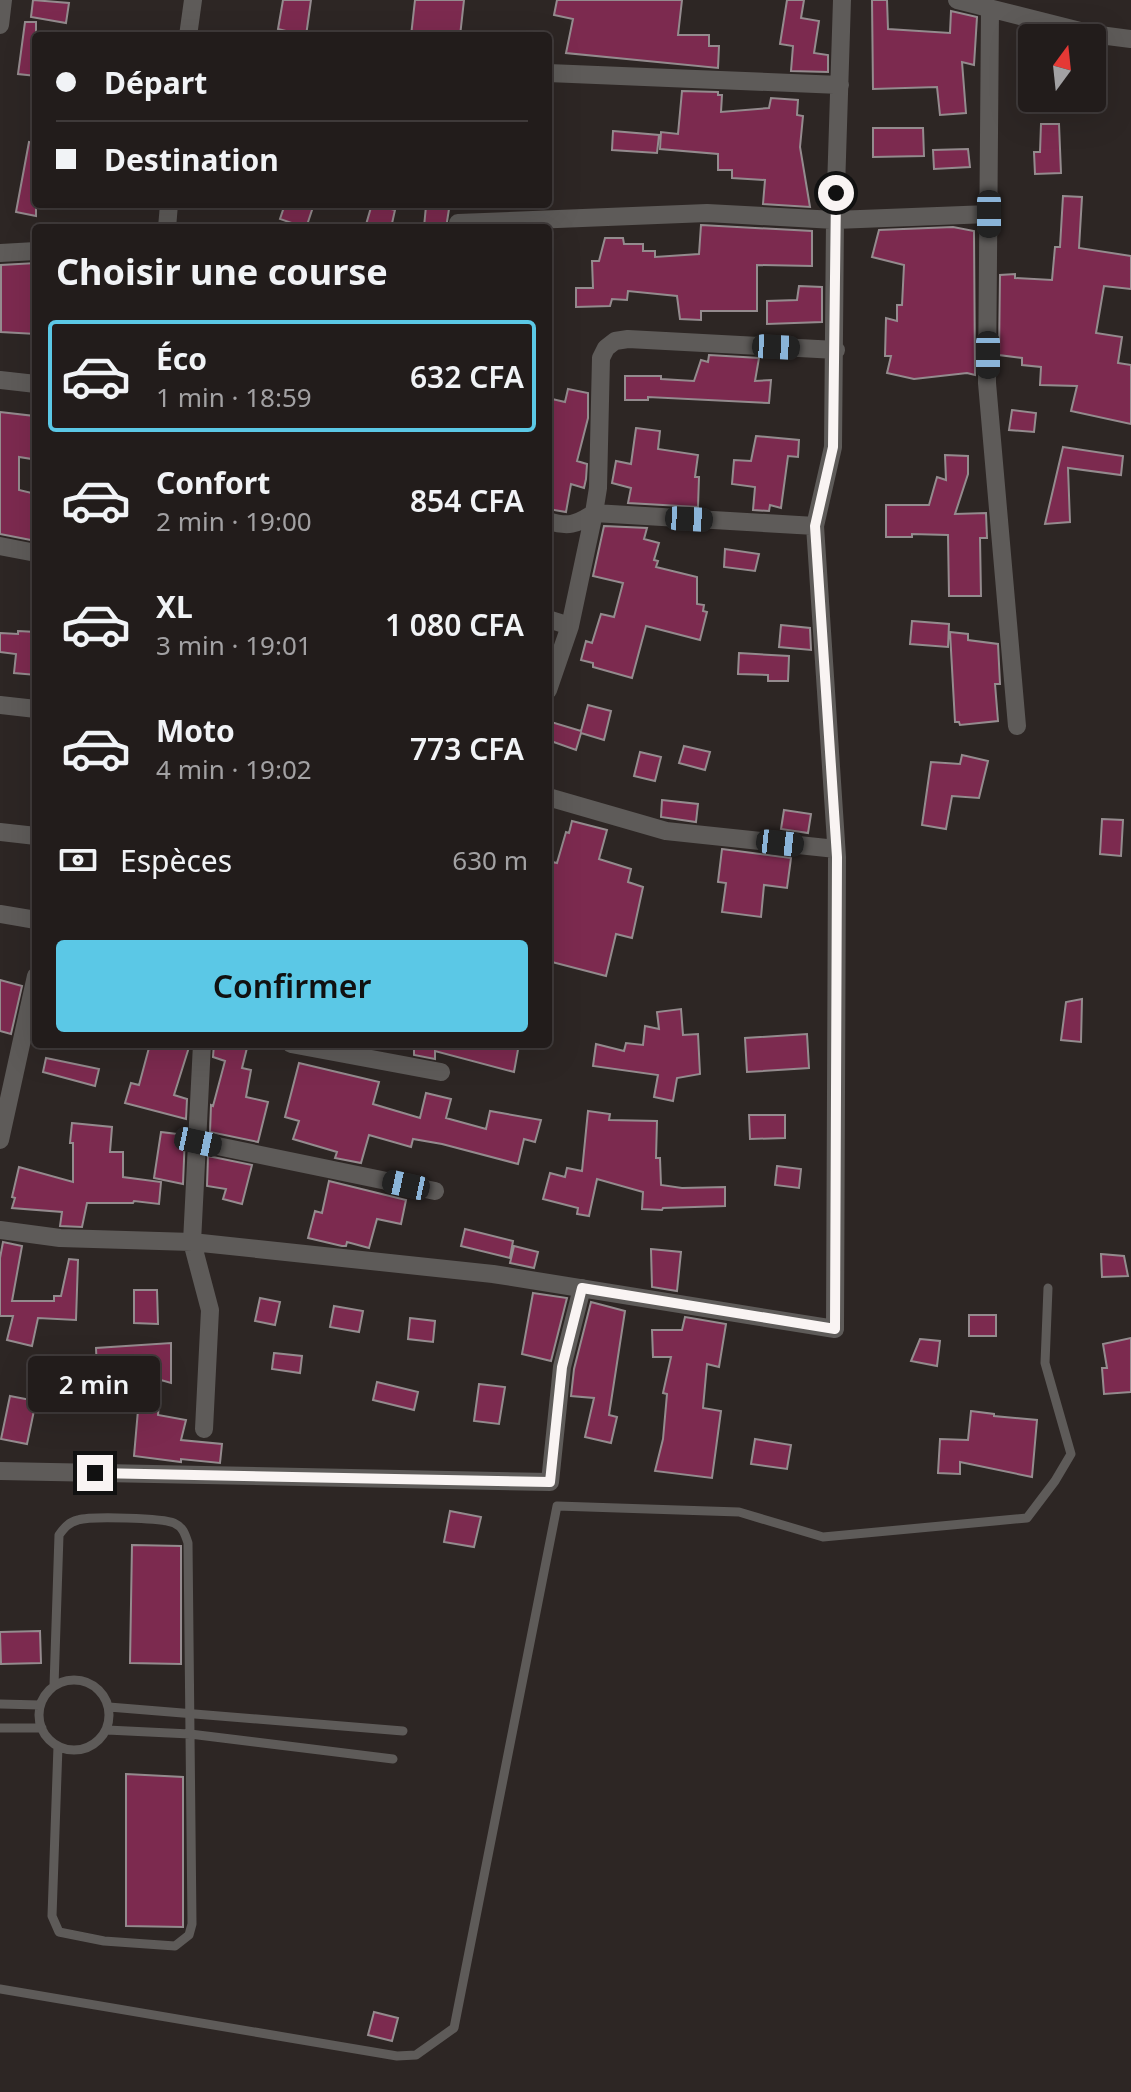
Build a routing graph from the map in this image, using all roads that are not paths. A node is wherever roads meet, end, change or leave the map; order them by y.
1 (3, 0) edge
2 (193, 0) edge
3 (842, 0) edge
4 (957, 0) edge
5 (990, 10) junction
6 (0, 25) edge
7 (189, 32) edge
8 (1131, 39) edge
9 (552, 73) edge
10 (840, 85) junction
11 (989, 214) junction
12 (835, 220) junction
13 (496, 224) edge
14 (32, 251) edge
15 (0, 253) edge
16 (836, 350) junction
17 (0, 380) edge
18 (32, 384) edge
19 (594, 513) junction
20 (552, 522) edge
21 (815, 526) junction
22 (0, 546) edge
23 (32, 552) edge
24 (552, 620) edge
25 (570, 626) junction
26 (552, 678) edge
27 (0, 705) edge
28 (32, 709) edge
29 (1017, 726) dead end
30 (552, 798) edge
31 (0, 832) edge
32 (32, 836) edge
33 (836, 849) junction
34 (0, 914) edge
35 (32, 919) edge
36 (32, 1005) edge
37 (0, 1045) edge
38 (20, 1048) junction
39 (202, 1048) edge
40 (312, 1048) edge
41 (441, 1072) dead end
42 (0, 1140) edge
43 (198, 1142) junction
44 (435, 1191) dead end
45 (0, 1230) edge
46 (192, 1242) junction
47 (582, 1288) junction
48 (1048, 1288) dead end
49 (204, 1429) dead end
50 (0, 1471) edge
51 (54, 1686) junction
52 (0, 1704) edge
53 (40, 1705) junction
54 (109, 1707) junction
55 (190, 1712) junction
56 (0, 1728) edge
57 (42, 1728) junction
58 (107, 1730) junction
59 (403, 1731) dead end
60 (190, 1734) junction
61 (58, 1746) junction
62 (393, 1759) dead end
63 (0, 1989) edge

1 - 6 street
2 - 7 street
3 - 10 street
4 - 5 street
5 - 8 street
5 - 11 street
9 - 10 street
10 - 12 street
11 - 12 street
11 - 29 street
12 - 13 street
12 - 16 street
14 - 15 street
16 - 19 street
16 - 21 street
17 - 18 street
19 - 20 street
19 - 21 street
19 - 25 street
21 - 33 street
22 - 23 street
24 - 25 street
25 - 26 street
27 - 28 street
30 - 33 street
31 - 32 street
33 - 47 street
34 - 35 street
36 - 38 street
37 - 38 street
38 - 42 street
39 - 43 street
40 - 41 street
43 - 44 street
43 - 46 street
45 - 46 street
46 - 47 street
46 - 49 street
47 - 50 street
48 - 63 lane
51 - 53 lane
51 - 54 lane
51 - 55 lane
52 - 53 lane
53 - 57 lane
54 - 55 lane
54 - 58 lane
55 - 59 lane
55 - 60 lane
56 - 57 lane
57 - 61 lane
58 - 60 lane
58 - 61 lane
60 - 61 lane
60 - 62 lane

